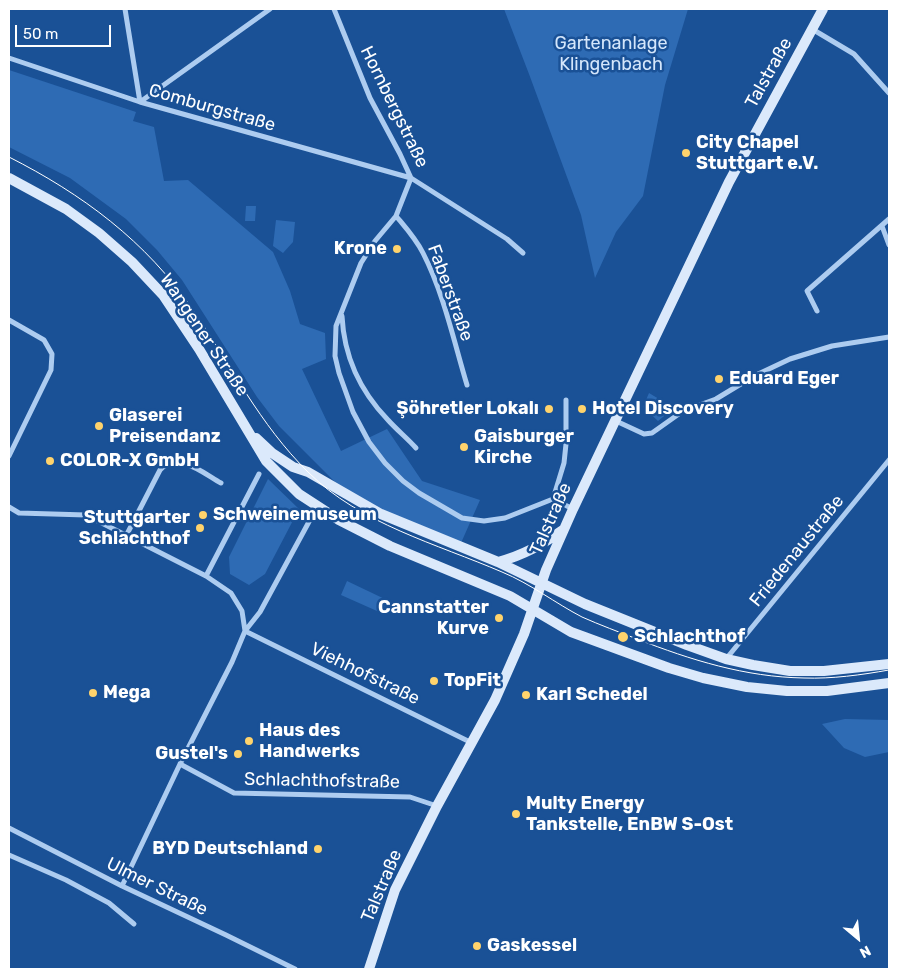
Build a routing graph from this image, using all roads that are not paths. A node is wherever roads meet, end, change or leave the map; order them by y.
1 (125, 9) edge
2 (270, 9) edge
3 (334, 9) edge
4 (823, 9) edge
5 (812, 30) junction
6 (9, 58) edge
7 (889, 93) edge
8 (140, 102) junction
9 (9, 178) edge
10 (411, 178) junction
11 (396, 216) junction
12 (889, 219) edge
13 (882, 226) junction
14 (889, 245) edge
15 (523, 253) dead end
16 (817, 311) dead end
17 (342, 313) junction
18 (9, 320) edge
19 (889, 337) edge
20 (467, 385) dead end
21 (566, 400) dead end
22 (616, 421) junction
23 (246, 428) junction
24 (416, 448) dead end
25 (9, 456) edge
26 (889, 460) edge
27 (259, 474) dead end
28 (221, 483) dead end
29 (553, 499) junction
30 (9, 507) edge
31 (318, 507) junction
32 (573, 508) junction
33 (564, 530) junction
34 (126, 536) junction
35 (498, 562) junction
36 (206, 576) junction
37 (542, 582) junction
38 (533, 609) junction
39 (245, 631) junction
40 (726, 658) junction
41 (889, 664) edge
42 (889, 683) edge
43 (472, 743) junction
44 (180, 764) junction
45 (437, 806) junction
46 (9, 828) edge
47 (9, 855) edge
48 (122, 886) junction
49 (134, 924) dead end
50 (295, 969) edge
51 (369, 969) edge

1 - 8 street
2 - 8 street
3 - 10 street, Hornbergstraße
4 - 5 main road, Talstraße
5 - 7 street
5 - 22 main road, Talstraße
6 - 8 street, Comburgstraße
8 - 10 street, Comburgstraße
9 - 23 main road, Wangener Straße
10 - 11 street
10 - 15 street, Hornbergstraße
11 - 17 street
11 - 20 street, Faberstraße
12 - 13 street
13 - 14 street
13 - 16 street
17 - 24 street
17 - 29 street
18 - 25 street
19 - 22 street
21 - 29 street
22 - 32 main road, Talstraße
23 - 31 main road, Wangener Straße
23 - 35 main road, Wangener Straße
26 - 40 street, Friedenaustraße
27 - 36 street
28 - 34 street
29 - 32 street
30 - 34 street
31 - 38 main road, Wangener Straße
31 - 39 street
32 - 33 main road, Talstraße
33 - 35 main road
33 - 37 main road, Talstraße
34 - 36 street
35 - 37 main road, Wangener Straße
36 - 39 street
37 - 38 main road, Talstraße
37 - 40 main road, Wangener Straße
38 - 42 main road, Wangener Straße
38 - 43 main road, Talstraße
39 - 43 street, Viehhofstraße
39 - 44 street
40 - 41 main road, Wangener Straße
43 - 45 main road, Talstraße
44 - 45 street, Schlachthofstraße
44 - 48 street
45 - 51 main road, Talstraße
46 - 48 street, Ulmer Straße
47 - 49 street, Ulmer Straße
48 - 50 street, Ulmer Straße

